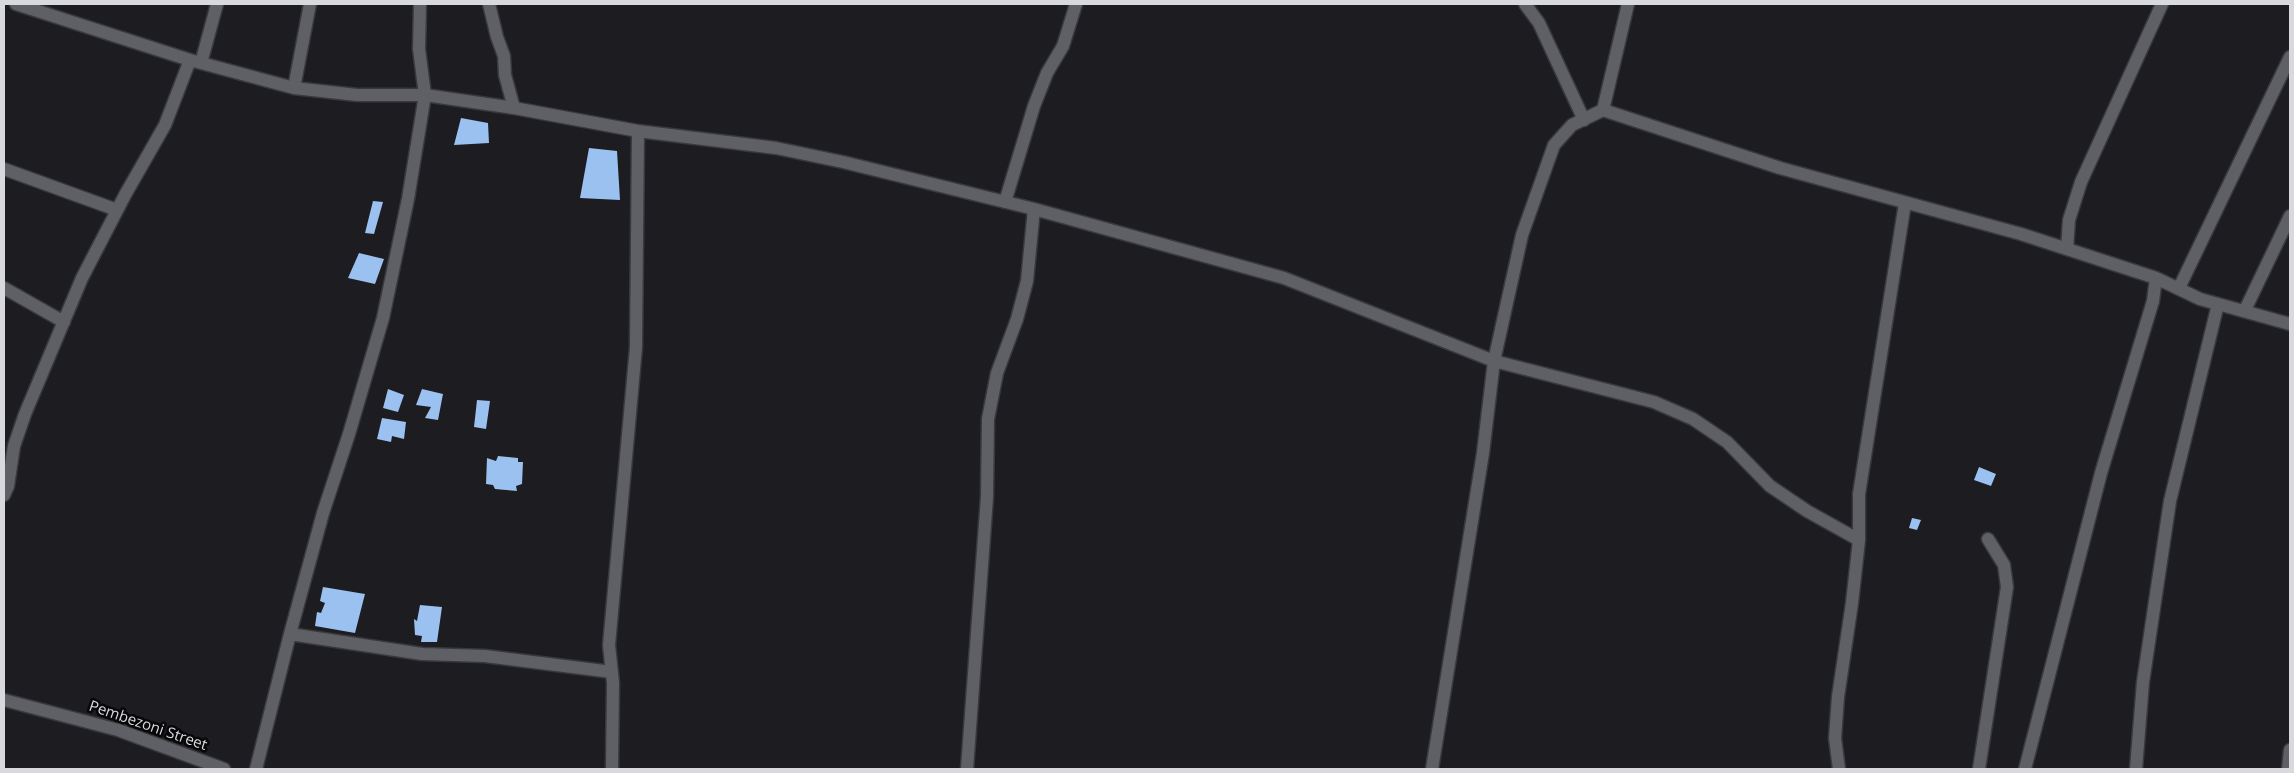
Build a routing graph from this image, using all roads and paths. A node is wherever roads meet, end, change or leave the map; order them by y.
1 (16, 4) edge
2 (217, 4) edge
3 (310, 4) edge
4 (420, 4) edge
5 (489, 4) edge
6 (1076, 4) edge
7 (1525, 4) edge
8 (1628, 4) edge
9 (2162, 4) edge
10 (2290, 57) edge
11 (195, 61) junction
12 (294, 88) junction
13 (424, 95) junction
14 (514, 108) junction
15 (1603, 110) junction
16 (1584, 120) junction
17 (638, 132) junction
18 (4, 169) edge
19 (1005, 202) junction
20 (1904, 203) junction
21 (1034, 209) junction
22 (117, 210) junction
23 (2290, 216) edge
24 (2067, 249) junction
25 (2156, 278) junction
26 (4, 288) edge
27 (2179, 288) junction
28 (2218, 304) junction
29 (2245, 310) junction
30 (64, 322) junction
31 (2290, 324) edge
32 (1494, 361) junction
33 (4, 495) edge
34 (1988, 539) dead end
35 (1858, 540) junction
36 (290, 634) junction
37 (612, 672) junction
38 (4, 700) edge
39 (2290, 750) edge
40 (224, 769) edge
41 (256, 769) edge
42 (612, 769) edge
43 (967, 769) edge
44 (1432, 769) edge
45 (1839, 769) edge
46 (1979, 769) edge
47 (2025, 769) edge
48 (2136, 769) edge
49 (2288, 769) edge

1 - 11 street
2 - 11 street
3 - 12 street
4 - 13 street
5 - 14 street
6 - 19 street
7 - 16 street
8 - 15 street
9 - 24 street
10 - 27 street
11 - 12 street
11 - 22 street
12 - 13 street
13 - 14 street
13 - 36 street
14 - 17 street
15 - 16 street
15 - 20 street
16 - 32 street
17 - 19 street
17 - 37 street
18 - 22 street
19 - 21 street
20 - 24 street
20 - 35 street
21 - 32 street
21 - 43 street
22 - 30 street
23 - 29 street
24 - 25 street
25 - 27 street
25 - 47 street
26 - 30 street
27 - 28 street
28 - 29 street
28 - 48 street
29 - 31 street
30 - 33 street
32 - 35 street
32 - 44 street
34 - 46 street
35 - 45 street
36 - 37 street
36 - 41 street
37 - 42 street
38 - 40 street, Pembezoni Street
39 - 49 street

